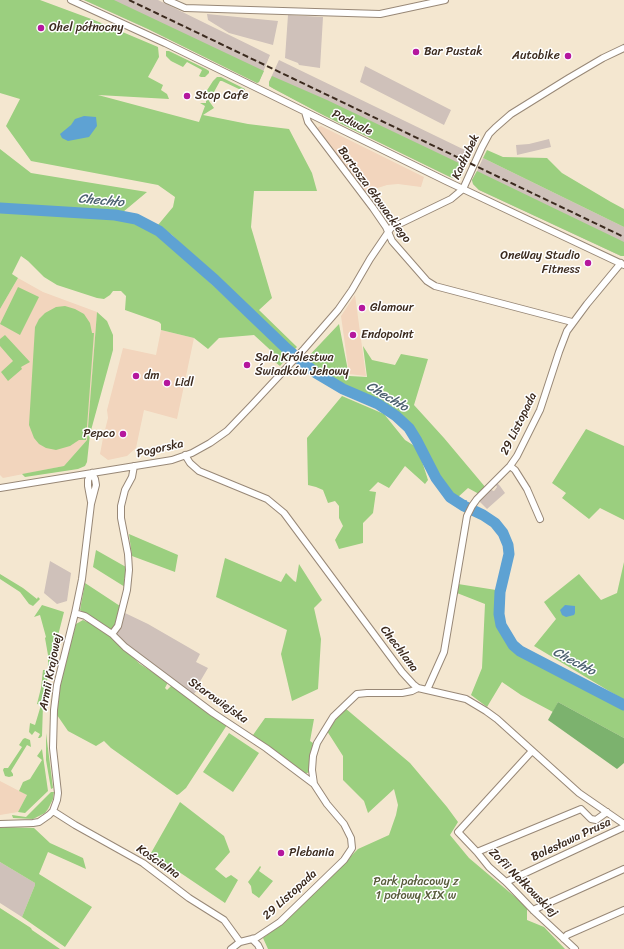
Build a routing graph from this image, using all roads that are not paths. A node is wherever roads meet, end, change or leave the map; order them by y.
1 (71, 0) edge
2 (167, 0) edge
3 (445, 0) edge
4 (624, 48) edge
5 (305, 112) junction
6 (463, 189) junction
7 (388, 231) junction
8 (622, 264) edge
9 (572, 322) junction
10 (304, 349) joint
11 (185, 455) junction
12 (134, 466) junction
13 (510, 466) junction
14 (92, 473) junction
15 (0, 488) edge
16 (540, 519) dead end
17 (75, 613) junction
18 (112, 634) junction
19 (418, 688) junction
20 (427, 690) junction
21 (532, 751) junction
22 (314, 784) junction
23 (53, 811) junction
24 (607, 812) junction
25 (0, 824) edge
26 (624, 824) edge
27 (624, 827) edge
28 (477, 852) junction
29 (624, 869) edge
30 (506, 882) junction
31 (533, 910) junction
32 (624, 910) edge
33 (252, 939) junction
34 (564, 939) junction
35 (240, 942) junction
36 (231, 949) edge
37 (260, 949) edge
38 (575, 949) edge

1 - 5 street, Podwale
2 - 3 street
4 - 6 street, Kadłubek
5 - 6 street, Podwale
5 - 7 street, Bartosza Głowackiego
6 - 7 street, Kadłubek
6 - 8 street, Podwale
7 - 9 street, Bartosza Głowackiego
7 - 10 street, Kadłubek
8 - 9 street, 29 Listopada
9 - 13 street, 29 Listopada
10 - 11 street, Pogorska
11 - 12 street, Pogorska
11 - 19 street, Chechlana
12 - 14 street, Pogorska
12 - 18 street
13 - 16 street
13 - 20 street, 29 Listopada
14 - 15 street, Pogorska
14 - 17 street, Armii Krajowej
17 - 18 street, Starowiejska
17 - 23 street, Armii Krajowej
18 - 22 street, Starowiejska
19 - 20 street, Chechlana
19 - 22 street, 29 Listopada
20 - 21 street, Chechlana
21 - 24 street, Chechlana
21 - 28 street, Zofii Nałkowskiej
22 - 33 street, 29 Listopada
23 - 25 street
23 - 35 street, Kościelna
24 - 26 street, Chechlana
24 - 28 street
27 - 30 street, Bolesława Prusa
28 - 30 street, Zofii Nałkowskiej
29 - 31 street
30 - 31 street, Zofii Nałkowskiej
31 - 34 street, Zofii Nałkowskiej
32 - 34 street
33 - 35 street, 29 Listopada
33 - 37 street
34 - 38 street, Zofii Nałkowskiej
35 - 36 street

